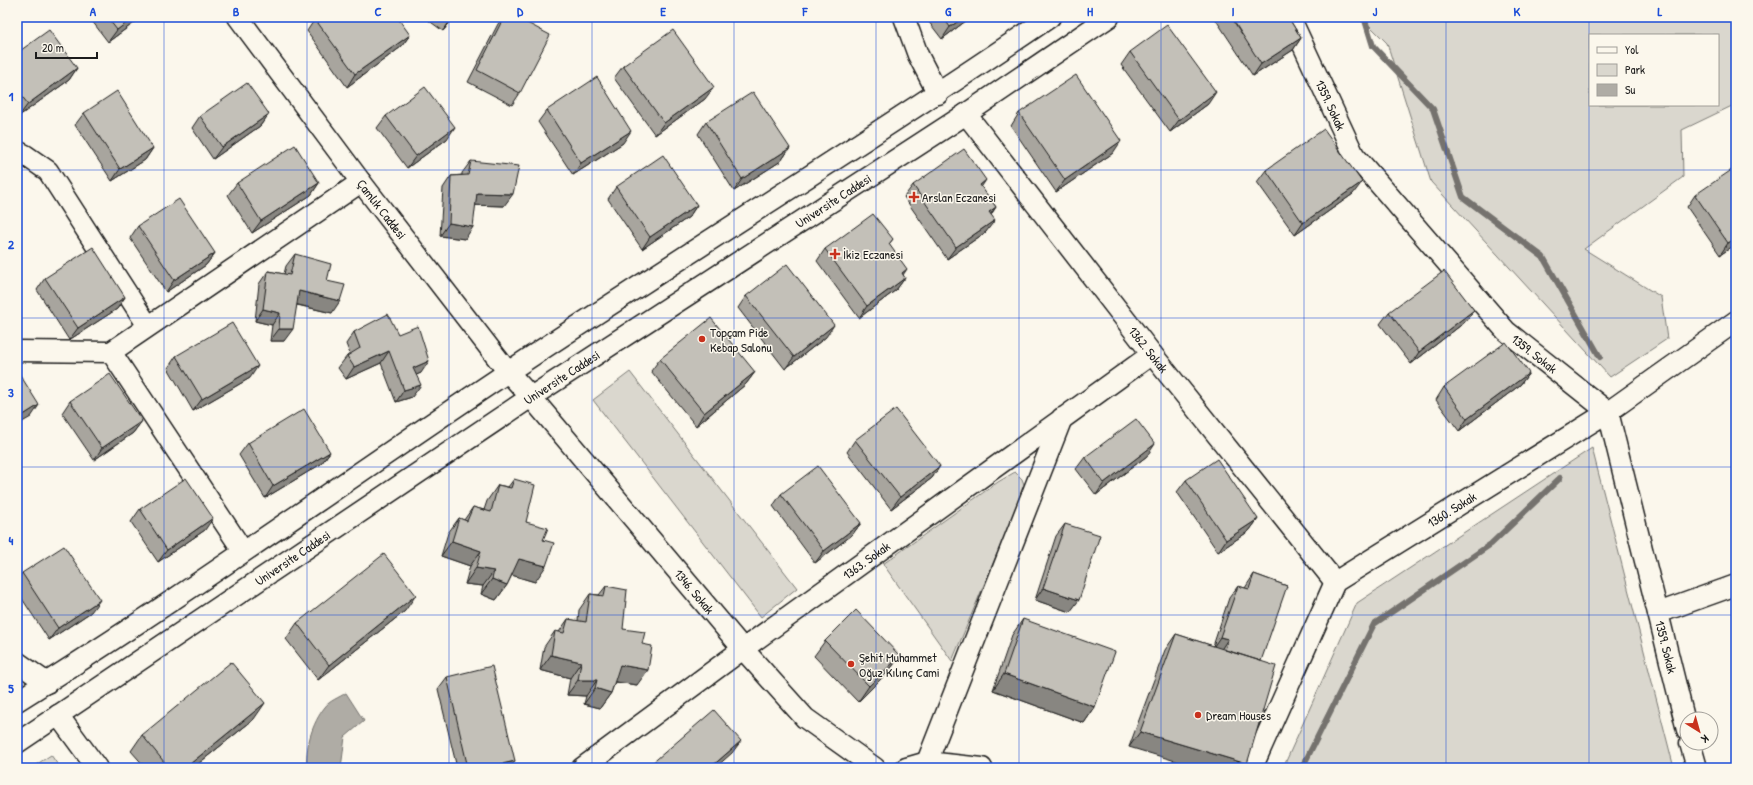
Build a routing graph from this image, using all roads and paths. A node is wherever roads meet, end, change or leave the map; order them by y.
1 (238, 17) edge
2 (904, 17) edge
3 (1050, 17) edge
4 (1109, 17) edge
5 (1290, 17) edge
6 (938, 94) junction
7 (966, 114) junction
8 (17, 151) edge
9 (361, 182) junction
10 (1736, 321) edge
11 (148, 326) junction
12 (17, 351) edge
13 (111, 352) junction
14 (1152, 354) junction
15 (508, 372) junction
16 (531, 397) junction
17 (1608, 412) junction
18 (1062, 418) junction
19 (243, 551) junction
20 (1335, 582) junction
21 (1736, 585) edge
22 (1658, 613) junction
23 (743, 649) junction
24 (17, 662) edge
25 (46, 683) junction
26 (17, 701) edge
27 (1682, 711) edge
28 (58, 715) junction
29 (17, 743) edge
30 (1692, 751) edge
31 (927, 762) junction
32 (97, 768) edge
33 (582, 768) edge
34 (876, 768) edge
35 (906, 768) edge
36 (982, 768) edge
37 (1252, 768) edge
38 (1696, 768) edge

1 - 9 street, Çamlık Caddesi
2 - 6 street
3 - 6 street
4 - 7 street, Universite Caddesi
5 - 17 street, 1359. Sokak
6 - 15 street
7 - 14 street, 1362. Sokak
7 - 16 street, Universite Caddesi
8 - 11 street
9 - 11 street
9 - 15 street, Çamlık Caddesi
10 - 17 street, 1360. Sokak
11 - 13 street
12 - 13 street
13 - 19 street
14 - 18 street, 1363. Sokak
14 - 20 street, 1362. Sokak
15 - 16 street, Çamlık Caddesi
15 - 19 street
16 - 23 street, 1346. Sokak
16 - 28 street, Universite Caddesi
17 - 20 street, 1360. Sokak
17 - 22 street, 1359. Sokak
18 - 23 street, 1363. Sokak
18 - 31 street
19 - 25 street
20 - 37 street
21 - 22 street
22 - 27 street, 1359. Sokak
23 - 33 street, 1363. Sokak
23 - 34 street, 1346. Sokak
24 - 25 street
25 - 26 street
28 - 29 street, Universite Caddesi
28 - 32 street
30 - 38 street
31 - 35 street
31 - 36 street

